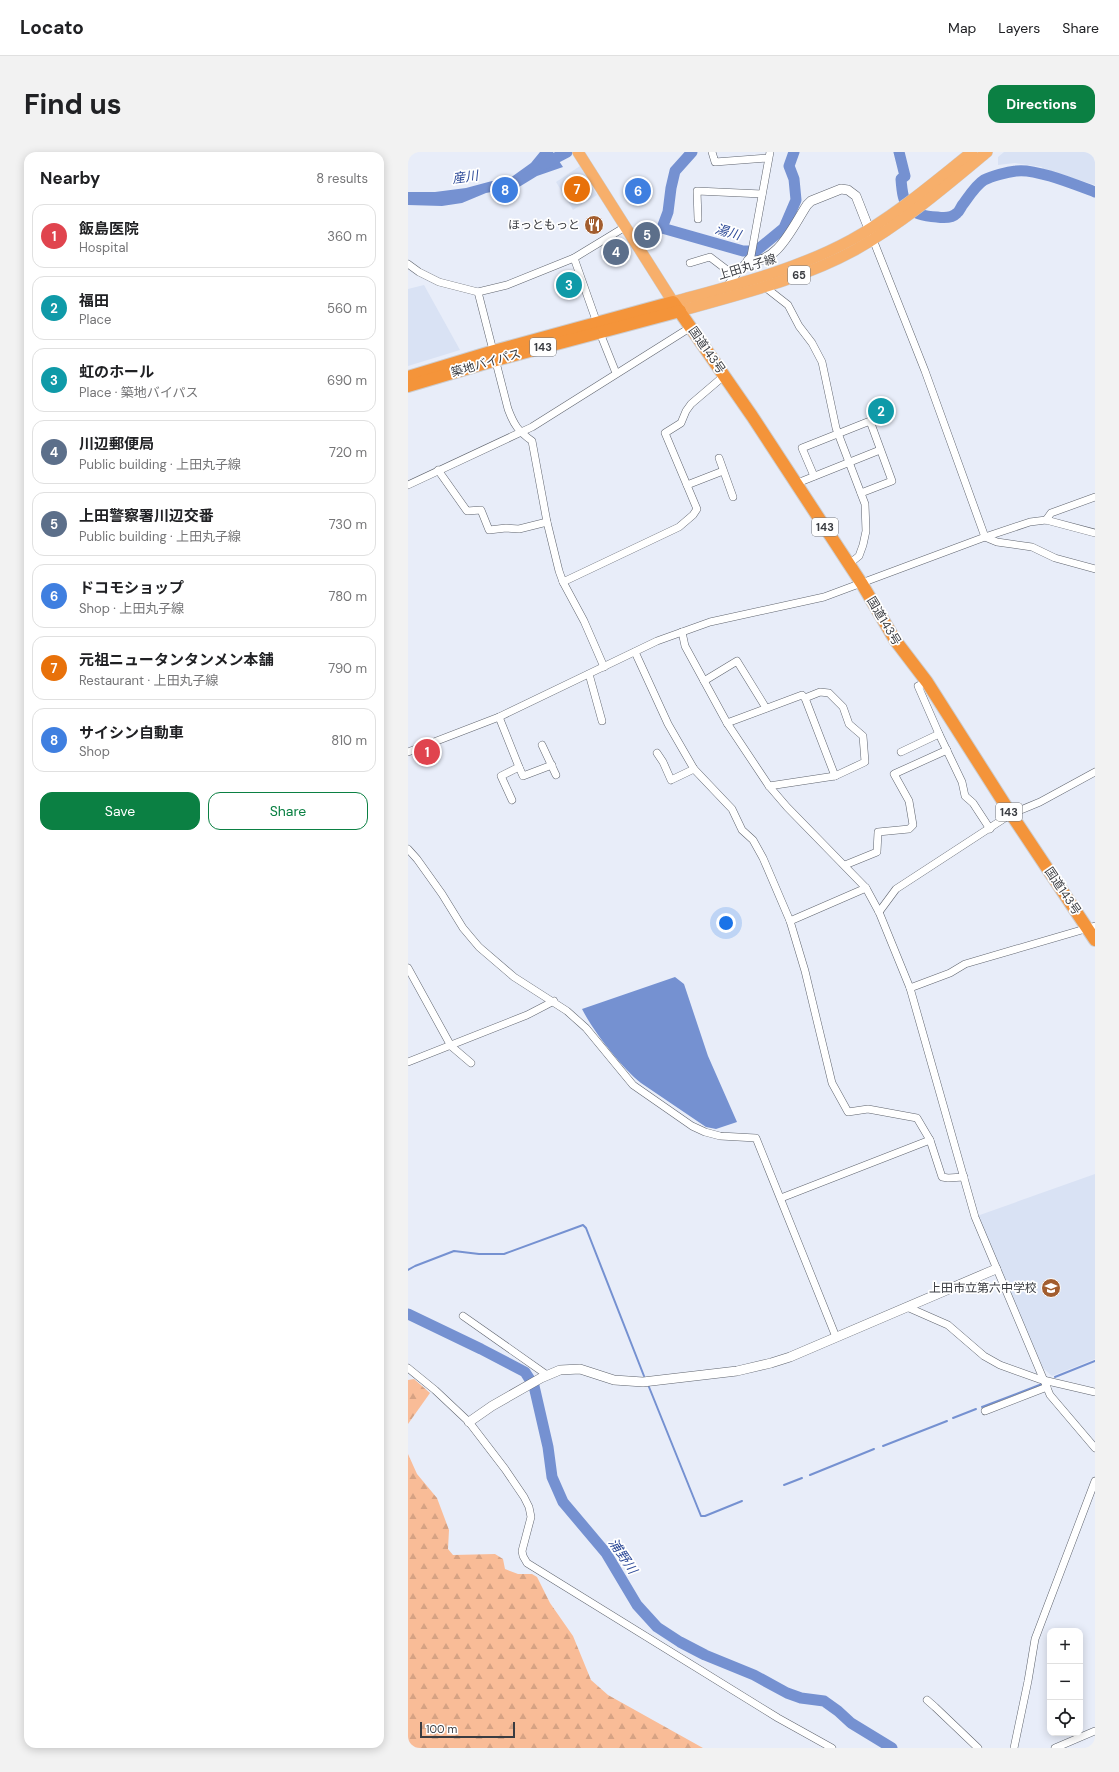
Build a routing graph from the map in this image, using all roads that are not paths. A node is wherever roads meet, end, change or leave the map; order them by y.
1 (712, 152) edge
2 (972, 152) edge
3 (987, 152) edge
4 (580, 155) edge
5 (769, 155) edge
6 (762, 194) junction
7 (923, 198) junction
8 (698, 219) dead end
9 (624, 227) junction
10 (871, 234) junction
11 (574, 258) junction
12 (750, 259) junction
13 (690, 262) dead end
14 (408, 264) edge
15 (735, 276) junction
16 (726, 287) junction
17 (765, 287) junction
18 (478, 292) junction
19 (676, 306) junction
20 (690, 327) junction
21 (598, 328) junction
22 (495, 356) junction
23 (616, 373) junction
24 (725, 375) junction
25 (408, 377) edge
26 (408, 386) edge
27 (521, 432) junction
28 (838, 433) junction
29 (880, 450) junction
30 (719, 458) dead end
31 (849, 463) junction
32 (438, 470) junction
33 (724, 471) junction
34 (814, 476) junction
35 (795, 484) junction
36 (408, 485) edge
37 (687, 485) junction
38 (861, 494) junction
39 (733, 496) dead end
40 (1095, 497) edge
41 (1046, 520) junction
42 (547, 522) junction
43 (1095, 533) edge
44 (986, 537) junction
45 (849, 564) junction
46 (1095, 569) edge
47 (563, 582) junction
48 (862, 584) junction
49 (682, 632) junction
50 (636, 652) junction
51 (604, 667) junction
52 (589, 674) junction
53 (704, 681) junction
54 (927, 682) junction
55 (805, 698) junction
56 (766, 708) junction
57 (499, 717) junction
58 (602, 721) dead end
59 (727, 724) junction
60 (939, 734) junction
61 (542, 745) dead end
62 (947, 750) junction
63 (408, 752) edge
64 (901, 752) dead end
65 (657, 753) dead end
66 (552, 765) junction
67 (518, 767) junction
68 (694, 769) junction
69 (1095, 772) edge
70 (556, 775) dead end
71 (835, 776) junction
72 (769, 786) junction
73 (512, 800) dead end
74 (1011, 814) junction
75 (990, 829) junction
76 (408, 849) edge
77 (845, 865) junction
78 (866, 888) junction
79 (879, 912) junction
80 (790, 921) junction
81 (1091, 927) edge
82 (1095, 940) edge
83 (408, 968) edge
84 (910, 988) junction
85 (554, 1001) junction
86 (451, 1046) junction
87 (408, 1062) edge
88 (471, 1063) dead end
89 (930, 1140) junction
90 (964, 1178) junction
91 (781, 1198) junction
92 (996, 1269) junction
93 (907, 1307) junction
94 (463, 1316) dead end
95 (836, 1337) junction
96 (408, 1368) edge
97 (544, 1376) junction
98 (1045, 1384) junction
99 (1095, 1392) edge
100 (985, 1411) dead end
101 (469, 1422) junction
102 (1095, 1448) edge
103 (1095, 1481) edge
104 (927, 1700) dead end
105 (1095, 1731) edge
106 (832, 1748) edge
107 (978, 1748) edge
108 (1014, 1748) edge
109 (1055, 1748) edge

1 - 5 street
2 - 7 main road, 上田丸子線 / 65
3 - 7 main road, 上田丸子線 / 65
4 - 9 main road
5 - 6 street
6 - 8 street
6 - 12 street
7 - 10 main road, 上田丸子線 / 65
9 - 11 street
9 - 19 main road
10 - 12 street
10 - 16 main road, 上田丸子線 / 65
10 - 17 main road, 上田丸子線 / 65
10 - 44 street
11 - 18 street
11 - 21 street
12 - 15 street
13 - 15 street
14 - 18 street
15 - 16 street
16 - 19 main road, 上田丸子線 / 65
17 - 19 main road, 上田丸子線 / 65
17 - 28 street
18 - 22 street
19 - 20 highway, 国道143号 / 143
19 - 21 highway, 築地バイパス / 143
20 - 23 street
20 - 24 highway, 国道143号 / 143
21 - 22 highway, 築地バイパス / 143
21 - 23 street
22 - 25 highway, 築地バイパス / 143
22 - 26 highway, 築地バイパス / 143
22 - 27 street
23 - 27 street
24 - 35 highway, 国道143号 / 143
24 - 37 street
27 - 32 street
27 - 42 street
28 - 29 street
28 - 31 street
28 - 34 street
29 - 31 street
29 - 38 street
30 - 33 street
31 - 34 street
31 - 38 street
32 - 36 street
32 - 42 street
33 - 37 street
33 - 39 street
34 - 35 street
35 - 45 highway, 国道143号 / 143
37 - 47 street
38 - 45 street
40 - 41 street
41 - 43 street
41 - 44 street
42 - 47 street
44 - 46 street
44 - 48 street
45 - 48 highway, 国道143号 / 143
47 - 51 street
48 - 49 street
48 - 54 highway, 国道143号 / 143
49 - 50 street
49 - 53 street
50 - 51 street
50 - 68 street
51 - 52 street
52 - 57 street
52 - 58 street
53 - 56 street
53 - 59 street
54 - 60 street
54 - 74 highway, 国道143号 / 143
55 - 56 street
55 - 71 street
55 - 71 street
56 - 59 street
57 - 63 street
57 - 67 street
59 - 72 street
60 - 62 street
60 - 64 street
61 - 66 street
62 - 75 street
62 - 77 street
65 - 68 street
66 - 67 street
66 - 70 street
67 - 73 street
68 - 80 street
69 - 74 street
71 - 72 street
72 - 77 street
74 - 75 street
74 - 81 highway, 国道143号 / 143
75 - 79 street
76 - 85 street
77 - 78 street
78 - 79 street
78 - 80 street
79 - 84 street
80 - 89 street
81 - 82 highway, 国道143号 / 143
81 - 84 street
83 - 86 street
84 - 90 street
85 - 86 street
85 - 91 street
86 - 87 street
86 - 88 street
89 - 90 street
89 - 91 street
90 - 92 street
91 - 95 street
92 - 93 street
92 - 98 street
93 - 95 street
93 - 98 street
94 - 97 street
95 - 97 street
96 - 101 street
97 - 101 street
98 - 99 street
98 - 100 street
98 - 102 street
101 - 106 street
103 - 108 street
104 - 107 street
105 - 109 street

